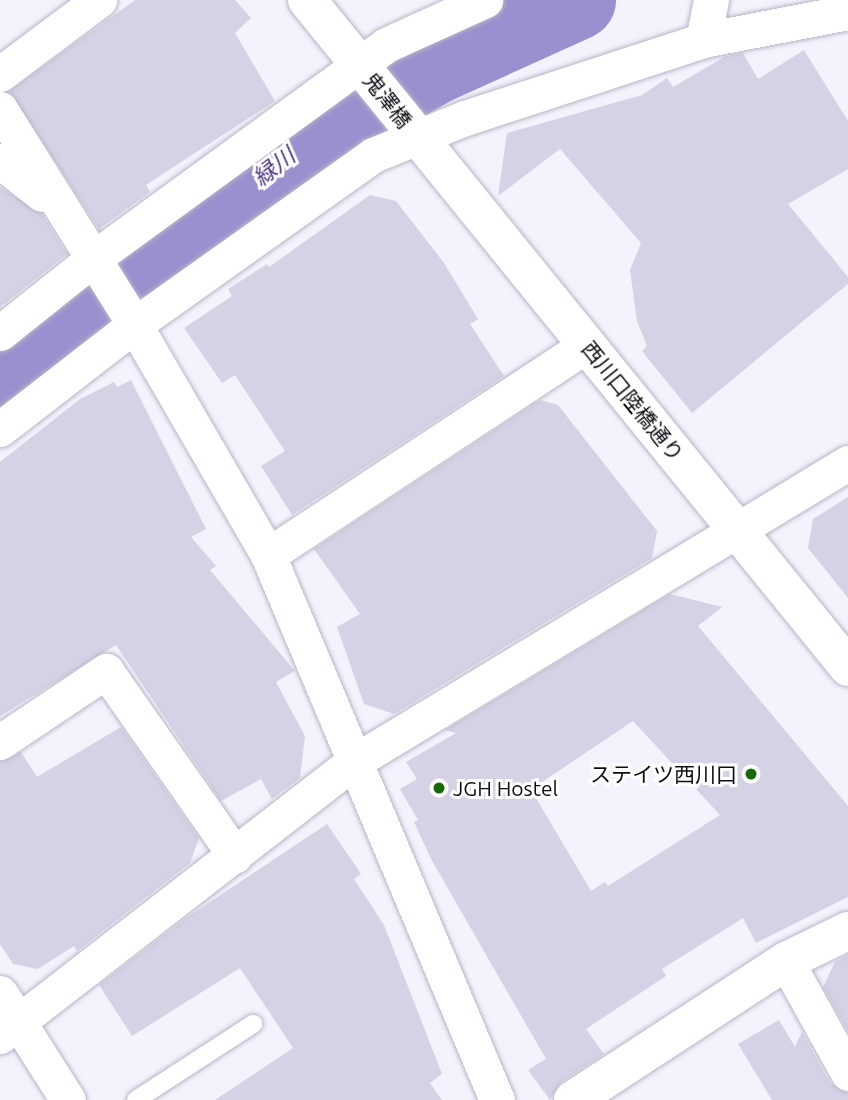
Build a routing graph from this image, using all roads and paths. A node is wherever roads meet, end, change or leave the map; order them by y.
1 (99, 0) edge
2 (307, 0) edge
3 (485, 0) edge
4 (711, 0) edge
5 (848, 12) edge
6 (703, 40) junction
7 (360, 65) junction
8 (0, 74) edge
9 (0, 109) edge
10 (416, 136) junction
11 (0, 160) edge
12 (61, 209) junction
13 (95, 260) junction
14 (133, 323) junction
15 (0, 333) edge
16 (588, 344) junction
17 (0, 429) edge
18 (848, 463) edge
19 (736, 528) junction
20 (268, 555) junction
21 (848, 667) edge
22 (0, 742) edge
23 (352, 763) junction
24 (234, 855) junction
25 (848, 931) edge
26 (786, 961) junction
27 (0, 993) edge
28 (253, 1024) dead end
29 (9, 1029) edge
30 (848, 1073) edge
31 (68, 1100) edge
32 (136, 1100) edge
33 (497, 1100) edge
34 (573, 1100) edge

1 - 8 street
2 - 7 street, 鬼澤橋
3 - 7 street
4 - 6 street
5 - 6 street
6 - 10 street
7 - 10 street, 鬼澤橋
7 - 13 street
9 - 12 street
10 - 14 street
10 - 16 street, 西川口陸橋通り
11 - 12 street
12 - 13 street
13 - 14 street
13 - 15 street
14 - 17 street
14 - 20 street
16 - 19 street, 西川口陸橋通り
16 - 20 street
18 - 19 street
19 - 21 street, 西川口陸橋通り
19 - 23 street
20 - 23 street
22 - 24 street
23 - 24 street
23 - 33 street
24 - 29 street
25 - 26 street
26 - 30 street
26 - 34 street
27 - 29 street
28 - 32 lane
29 - 31 street

